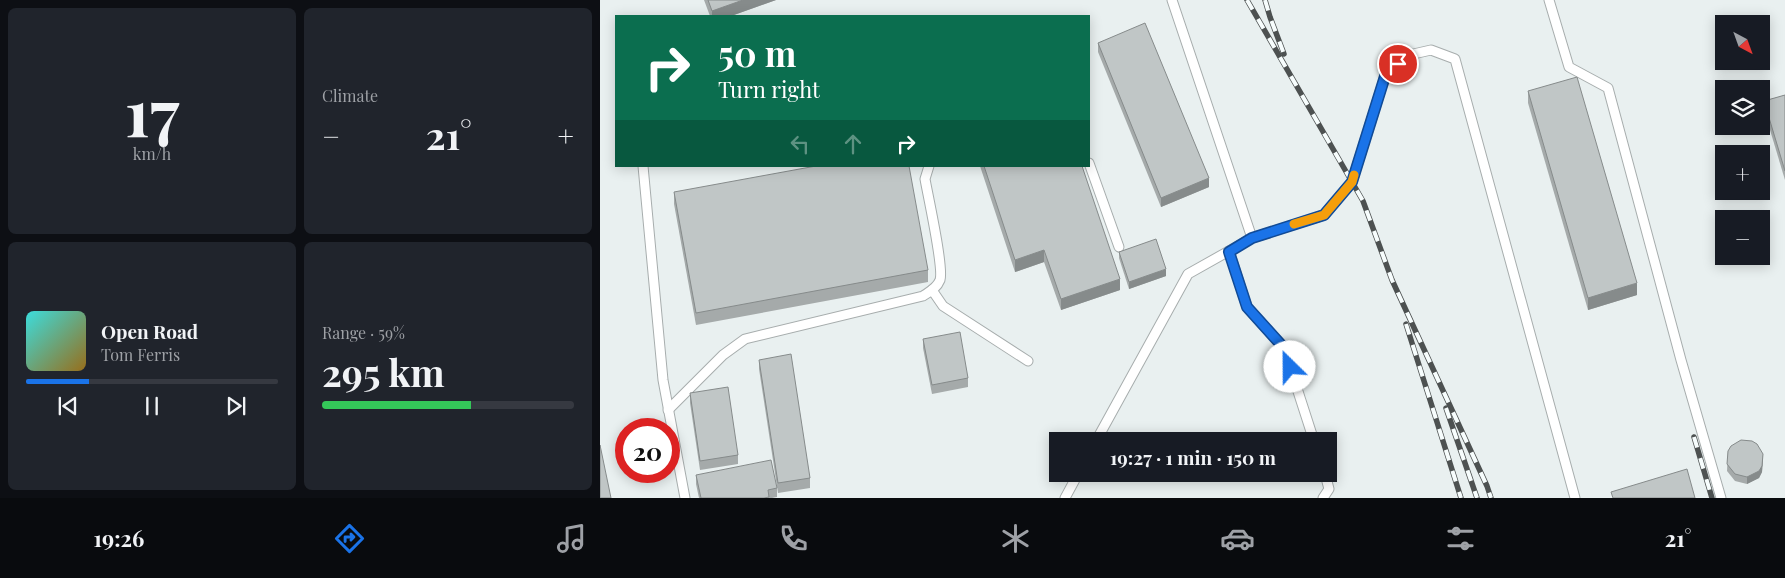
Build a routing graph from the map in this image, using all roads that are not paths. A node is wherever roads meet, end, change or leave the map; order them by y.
1 (1172, 0) edge
2 (1550, 0) edge
3 (1090, 166) edge
4 (643, 167) edge
5 (929, 167) edge
6 (1252, 238) junction
7 (1119, 247) dead end
8 (1229, 252) junction
9 (932, 290) junction
10 (1028, 361) dead end
11 (668, 410) junction
12 (1101, 432) edge
13 (1311, 432) edge
14 (1074, 482) edge
15 (1328, 482) edge
16 (685, 498) edge
17 (1065, 498) edge
18 (1323, 498) edge
19 (1575, 498) edge
20 (1721, 498) edge

1 - 6 lane
2 - 20 lane
3 - 7 lane
4 - 11 lane
5 - 9 lane
6 - 8 lane
6 - 19 lane
8 - 12 lane
8 - 13 lane
9 - 10 lane
9 - 11 lane
11 - 16 lane
14 - 17 lane
15 - 18 lane

